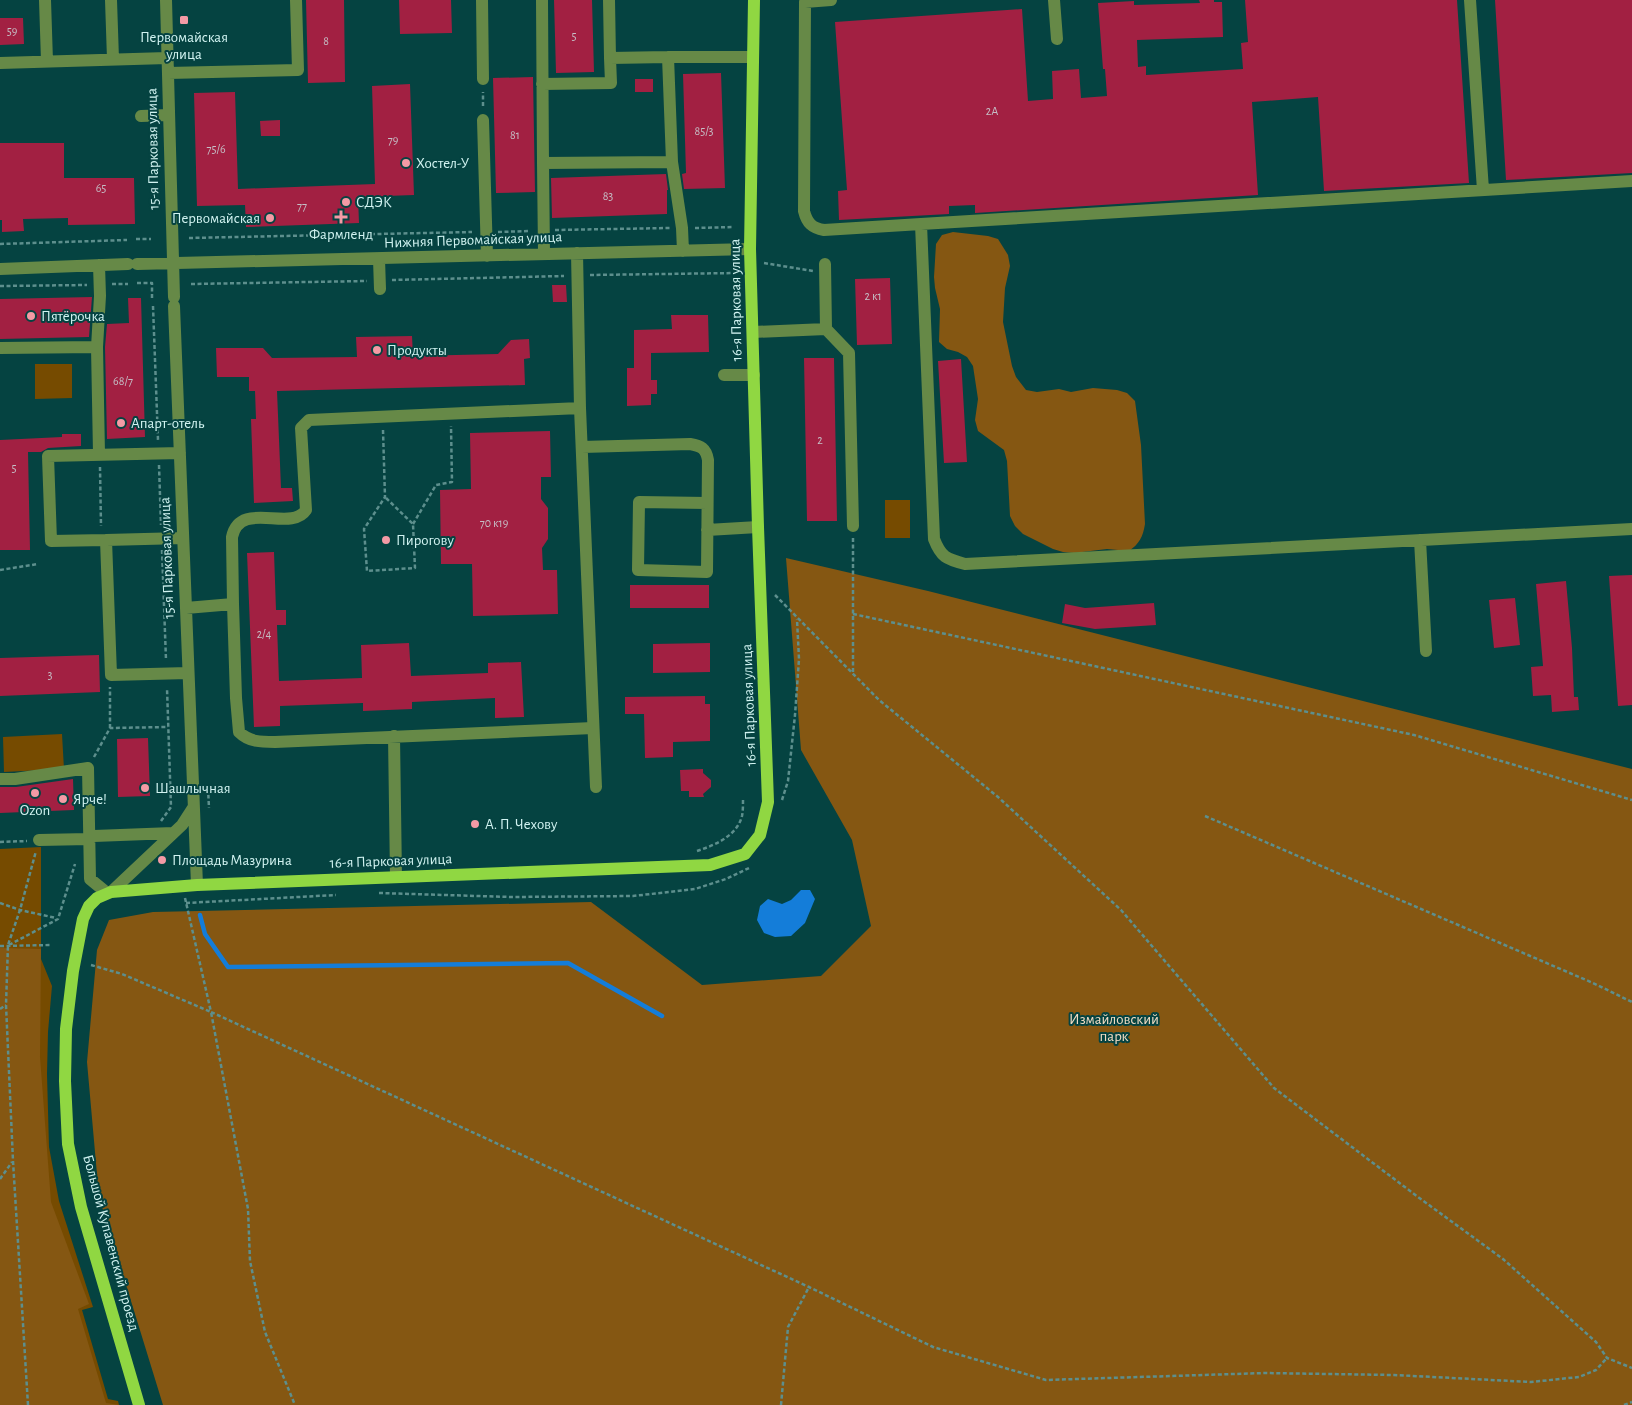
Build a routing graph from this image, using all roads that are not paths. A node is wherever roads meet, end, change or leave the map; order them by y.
1 (45, 0) edge
2 (111, 0) edge
3 (166, 0) edge
4 (296, 0) edge
5 (482, 0) edge
6 (542, 0) edge
7 (609, 0) edge
8 (754, 0) edge
9 (830, 0) edge
10 (1054, 0) edge
11 (1470, 0) edge
12 (804, 1) edge
13 (1057, 39) dead end
14 (668, 57) junction
15 (753, 57) junction
16 (167, 58) junction
17 (610, 58) junction
18 (113, 59) junction
19 (47, 62) junction
20 (0, 63) edge
21 (168, 73) junction
22 (483, 79) road end
23 (542, 84) junction
24 (169, 115) junction
25 (141, 116) dead end
26 (483, 120) road end
27 (672, 162) junction
28 (543, 163) junction
29 (1632, 181) edge
30 (1483, 190) junction
31 (921, 224) junction
32 (750, 249) junction
33 (683, 251) junction
34 (577, 253) junction
35 (544, 254) junction
36 (486, 256) junction
37 (379, 259) junction
38 (173, 263) junction
39 (99, 265) junction
40 (0, 268) edge
41 (825, 268) road end
42 (380, 285) road end
43 (826, 329) junction
44 (753, 332) junction
45 (97, 347) junction
46 (0, 348) edge
47 (724, 375) dead end
48 (754, 375) junction
49 (580, 408) junction
50 (582, 446) junction
51 (180, 453) junction
52 (99, 454) junction
53 (707, 503) junction
54 (853, 526) road end
55 (758, 527) junction
56 (1632, 529) edge
57 (707, 530) junction
58 (183, 538) junction
59 (104, 540) junction
60 (1420, 540) junction
61 (233, 604) junction
62 (186, 608) junction
63 (1426, 651) dead end
64 (188, 673) junction
65 (594, 728) junction
66 (394, 736) junction
67 (0, 779) edge
68 (596, 787) dead end
69 (193, 808) junction
70 (173, 833) junction
71 (89, 839) junction
72 (39, 840) road end
73 (396, 877) junction
74 (190, 885) junction
75 (109, 892) junction
76 (139, 1405) edge

1 - 19 street
2 - 18 street
3 - 16 street, 15-я Парковая улица
4 - 21 street
5 - 22 street
6 - 23 street
7 - 17 street
8 - 15 main road, 16-я Парковая улица
9 - 12 street
10 - 13 street
11 - 30 street
12 - 31 street
14 - 15 street
14 - 17 street
14 - 27 street
15 - 32 main road, 16-я Парковая улица
16 - 18 street
16 - 21 street, 15-я Парковая улица
17 - 23 street
18 - 19 street
19 - 20 street
21 - 24 street, 15-я Парковая улица
23 - 28 street
24 - 25 street
24 - 38 street, 15-я Парковая улица
26 - 36 street
27 - 28 street
27 - 33 street
28 - 35 street
29 - 30 street
30 - 31 street
31 - 60 street
32 - 33 street, Нижняя Первомайская улица
32 - 44 main road, 16-я Парковая улица
33 - 34 street, Нижняя Первомайская улица
34 - 35 street, Нижняя Первомайская улица
34 - 49 street
35 - 36 street, Нижняя Первомайская улица
36 - 37 street, Нижняя Первомайская улица
37 - 38 street, Нижняя Первомайская улица
37 - 42 street
38 - 39 street, Нижняя Первомайская улица
38 - 51 street, 15-я Парковая улица
39 - 40 street, Нижняя Первомайская улица
39 - 45 street
41 - 43 street
43 - 44 street
43 - 54 street
44 - 48 main road, 16-я Парковая улица
45 - 46 street
45 - 52 street
47 - 48 street
48 - 55 main road, 16-я Парковая улица
49 - 50 street
49 - 61 street
50 - 53 street
50 - 65 street
51 - 52 street
51 - 58 street, 15-я Парковая улица
52 - 59 street
53 - 57 street
53 - 57 street
55 - 57 street
55 - 73 main road, 16-я Парковая улица
56 - 60 street
58 - 59 street
58 - 62 street, 15-я Парковая улица
59 - 64 street
60 - 63 street
61 - 62 street
61 - 66 street
62 - 64 street, 15-я Парковая улица
64 - 69 street, 15-я Парковая улица
65 - 66 street
65 - 68 street
66 - 73 street
67 - 71 street
69 - 70 street
69 - 74 street, 15-я Парковая улица
70 - 71 street
70 - 75 street
71 - 72 street
71 - 75 street
73 - 74 main road, 16-я Парковая улица
74 - 75 main road, 16-я Парковая улица
75 - 76 main road, Большой Купавенский проезд

